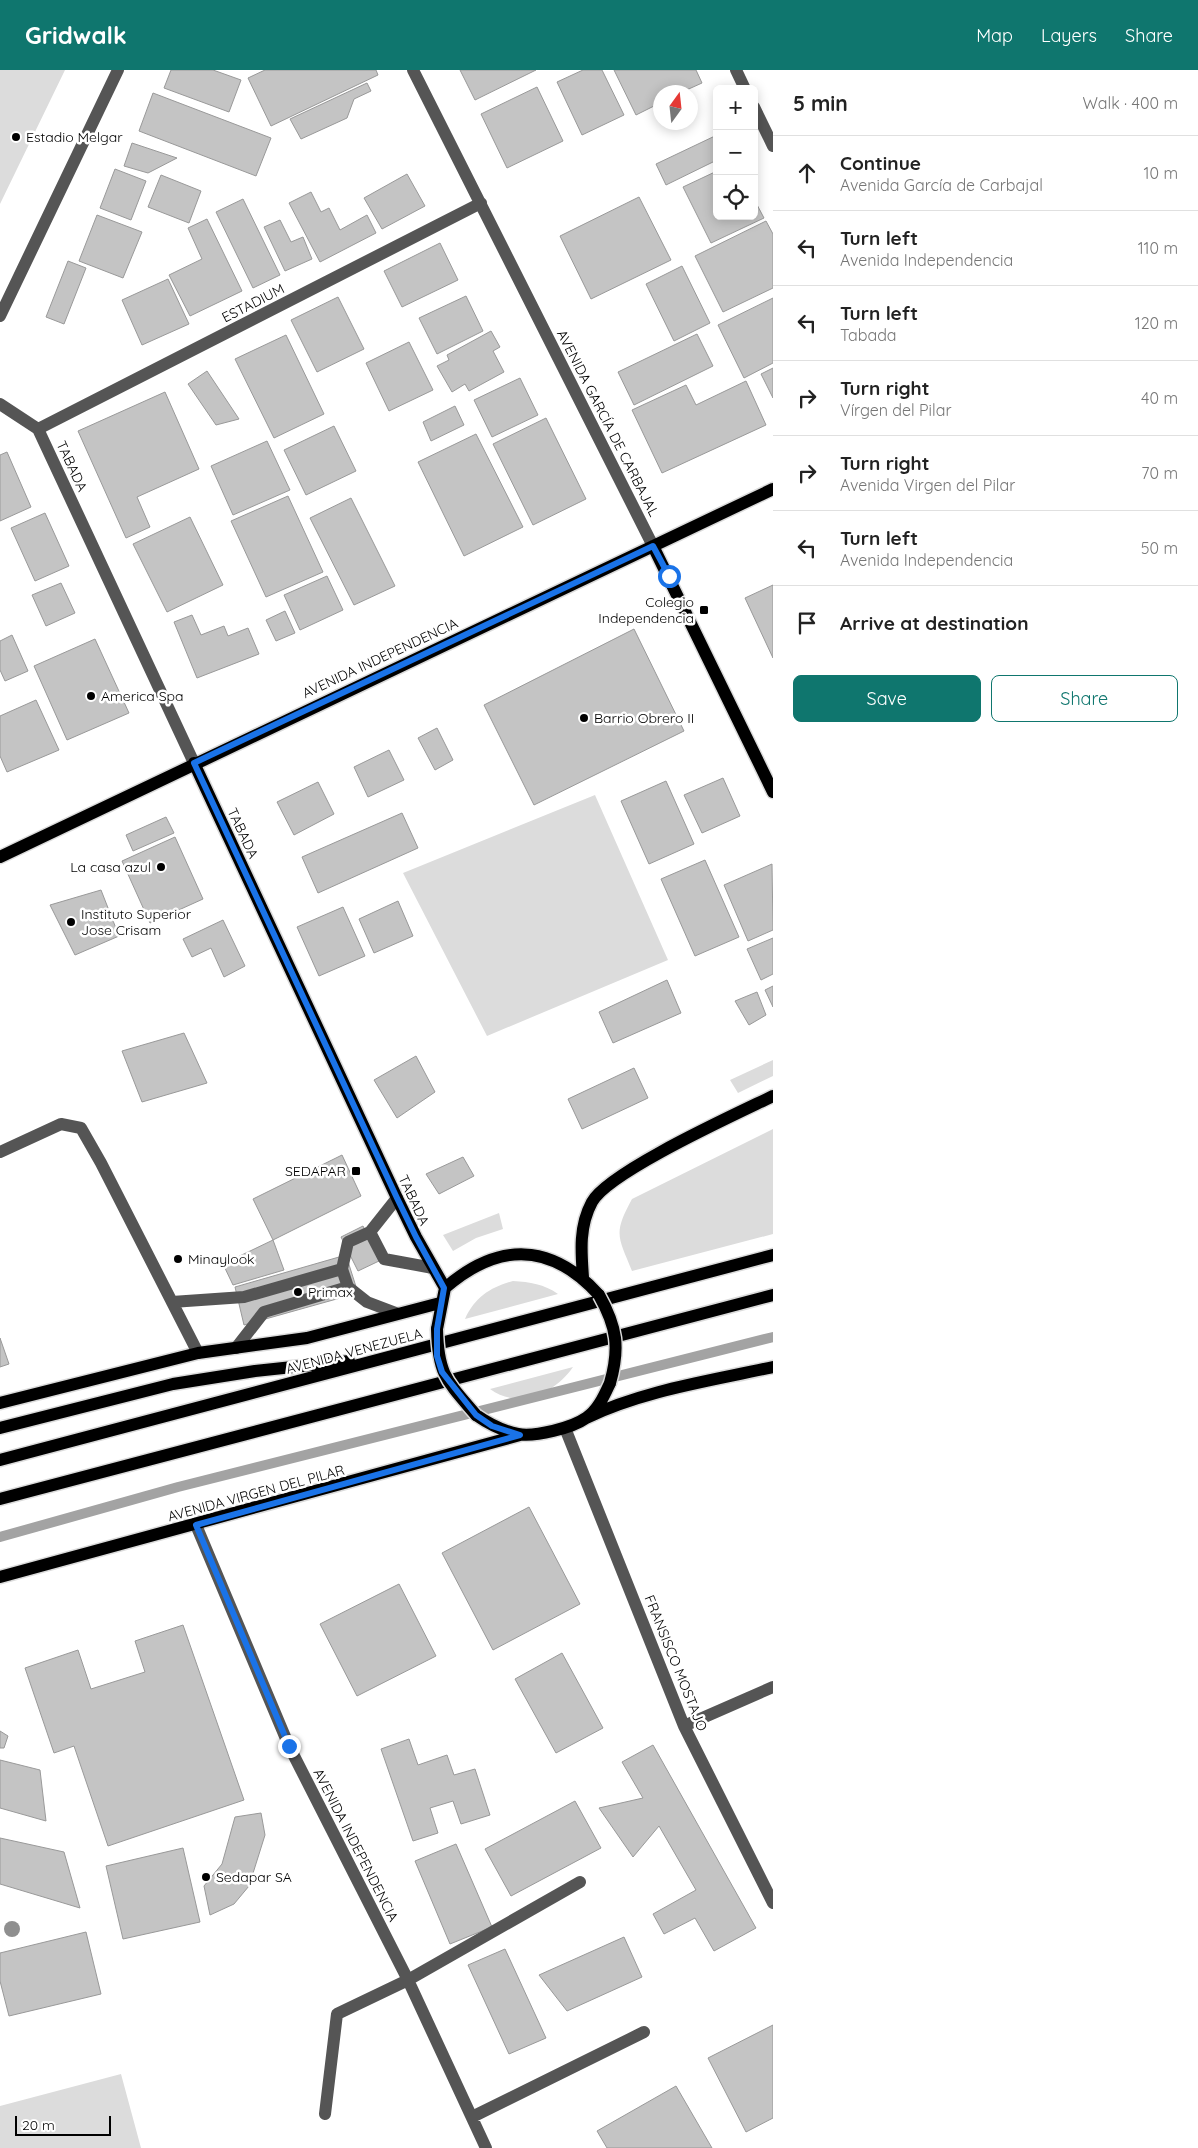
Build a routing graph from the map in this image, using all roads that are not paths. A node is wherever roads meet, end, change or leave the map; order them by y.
1 (118, 70) edge
2 (413, 70) edge
3 (736, 70) edge
4 (743, 85) edge
5 (758, 115) edge
6 (773, 146) edge
7 (481, 203) junction
8 (0, 316) edge
9 (0, 404) edge
10 (38, 430) junction
11 (773, 489) edge
12 (653, 546) junction
13 (194, 763) junction
14 (773, 792) edge
15 (0, 856) edge
16 (773, 1096) edge
17 (0, 1152) edge
18 (397, 1198) junction
19 (370, 1232) junction
20 (773, 1255) edge
21 (433, 1268) junction
22 (342, 1269) junction
23 (583, 1277) junction
24 (348, 1287) junction
25 (444, 1288) junction
26 (773, 1295) edge
27 (172, 1302) junction
28 (440, 1303) junction
29 (396, 1313) junction
30 (236, 1348) junction
31 (198, 1353) junction
32 (392, 1356) junction
33 (773, 1367) edge
34 (0, 1403) edge
35 (586, 1418) junction
36 (0, 1428) edge
37 (565, 1428) junction
38 (520, 1435) junction
39 (0, 1460) edge
40 (0, 1499) edge
41 (196, 1525) junction
42 (0, 1577) edge
43 (773, 1687) edge
44 (684, 1726) junction
45 (580, 1882) dead end
46 (773, 1903) edge
47 (408, 1980) junction
48 (644, 2032) dead end
49 (325, 2114) dead end
50 (472, 2117) junction
51 (486, 2148) edge

1 - 8 street
2 - 7 street, AVENIDA GARCÍA DE CARBAJAL
3 - 4 street
5 - 6 street
7 - 10 street, ESTADIUM
7 - 12 street, AVENIDA GARCÍA DE CARBAJAL
9 - 10 street
10 - 13 street, TABADA
11 - 12 main road, AVENIDA INDEPENDENCIA
12 - 13 main road, AVENIDA INDEPENDENCIA
12 - 14 main road, AVENIDA GARCÍA DE CARBAJAL
13 - 15 main road, AVENIDA INDEPENDENCIA
13 - 18 main road, TABADA
16 - 23 main road
17 - 27 street
18 - 19 street
18 - 21 main road, TABADA
19 - 21 street
19 - 22 street
20 - 32 main road, AVENIDA VENEZUELA
21 - 25 main road, TABADA
22 - 24 street
22 - 27 street
23 - 25 main road
23 - 35 main road, bridge
24 - 29 street
24 - 30 street
25 - 28 main road
26 - 40 main road
27 - 31 street
28 - 29 main road, AVENIDA VENEZUELA
28 - 38 main road, bridge
29 - 30 main road, AVENIDA VENEZUELA
30 - 31 main road, AVENIDA VENEZUELA
31 - 34 main road, AVENIDA VENEZUELA
32 - 36 main road
32 - 39 main road, AVENIDA VENEZUELA
33 - 35 main road
35 - 37 main road, AVENIDA VIRGEN DEL PILAR
37 - 38 main road, AVENIDA VIRGEN DEL PILAR
37 - 44 street, FRANSISCO MOSTAJO
38 - 41 main road, AVENIDA VIRGEN DEL PILAR
41 - 42 main road, AVENIDA VIRGEN DEL PILAR
41 - 47 street, AVENIDA INDEPENDENCIA
43 - 44 street
44 - 46 street, FRANSISCO MOSTAJO
45 - 47 street
47 - 49 street
47 - 50 street, AVENIDA INDEPENDENCIA
48 - 50 street
50 - 51 street, AVENIDA INDEPENDENCIA

